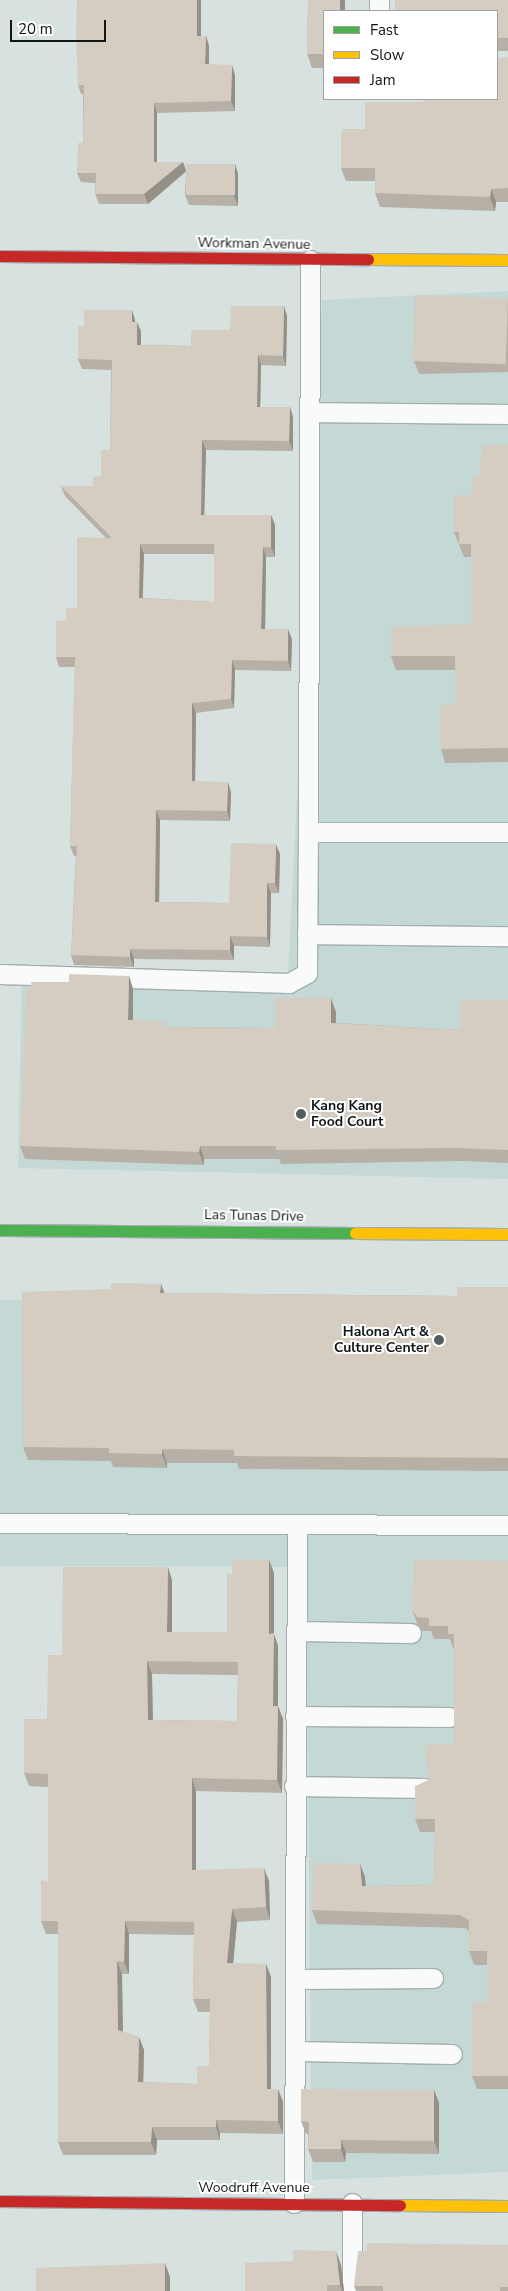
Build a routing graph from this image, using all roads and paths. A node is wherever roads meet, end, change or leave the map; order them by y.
1 (0, 256) edge
2 (310, 260) junction
3 (508, 260) edge
4 (310, 412) junction
5 (508, 414) edge
6 (308, 832) junction
7 (508, 832) edge
8 (307, 934) junction
9 (508, 936) edge
10 (0, 974) edge
11 (0, 1230) edge
12 (508, 1234) edge
13 (0, 1523) edge
14 (508, 1524) edge
15 (297, 1525) junction
16 (296, 1631) junction
17 (411, 1633) dead end
18 (295, 1716) junction
19 (450, 1717) dead end
20 (294, 1786) junction
21 (424, 1788) edge
22 (433, 1978) dead end
23 (298, 1979) junction
24 (297, 2051) junction
25 (452, 2054) dead end
26 (0, 2201) edge
27 (294, 2203) junction
28 (352, 2203) junction
29 (508, 2206) edge
30 (352, 2291) edge

1 - 2 street, Workman Avenue
2 - 3 street, Workman Avenue
2 - 4 lane
4 - 5 lane
4 - 6 lane
6 - 7 lane
6 - 8 lane
8 - 9 lane
8 - 10 lane
11 - 12 street, Las Tunas Drive
13 - 15 lane
14 - 15 lane
15 - 16 lane
16 - 17 lane
16 - 18 lane
18 - 19 lane
18 - 20 lane
20 - 21 lane
20 - 23 lane
22 - 23 lane
23 - 24 lane
24 - 25 lane
24 - 27 lane
26 - 27 street, Woodruff Avenue
27 - 28 street, Woodruff Avenue
28 - 29 street, Woodruff Avenue
28 - 30 lane

